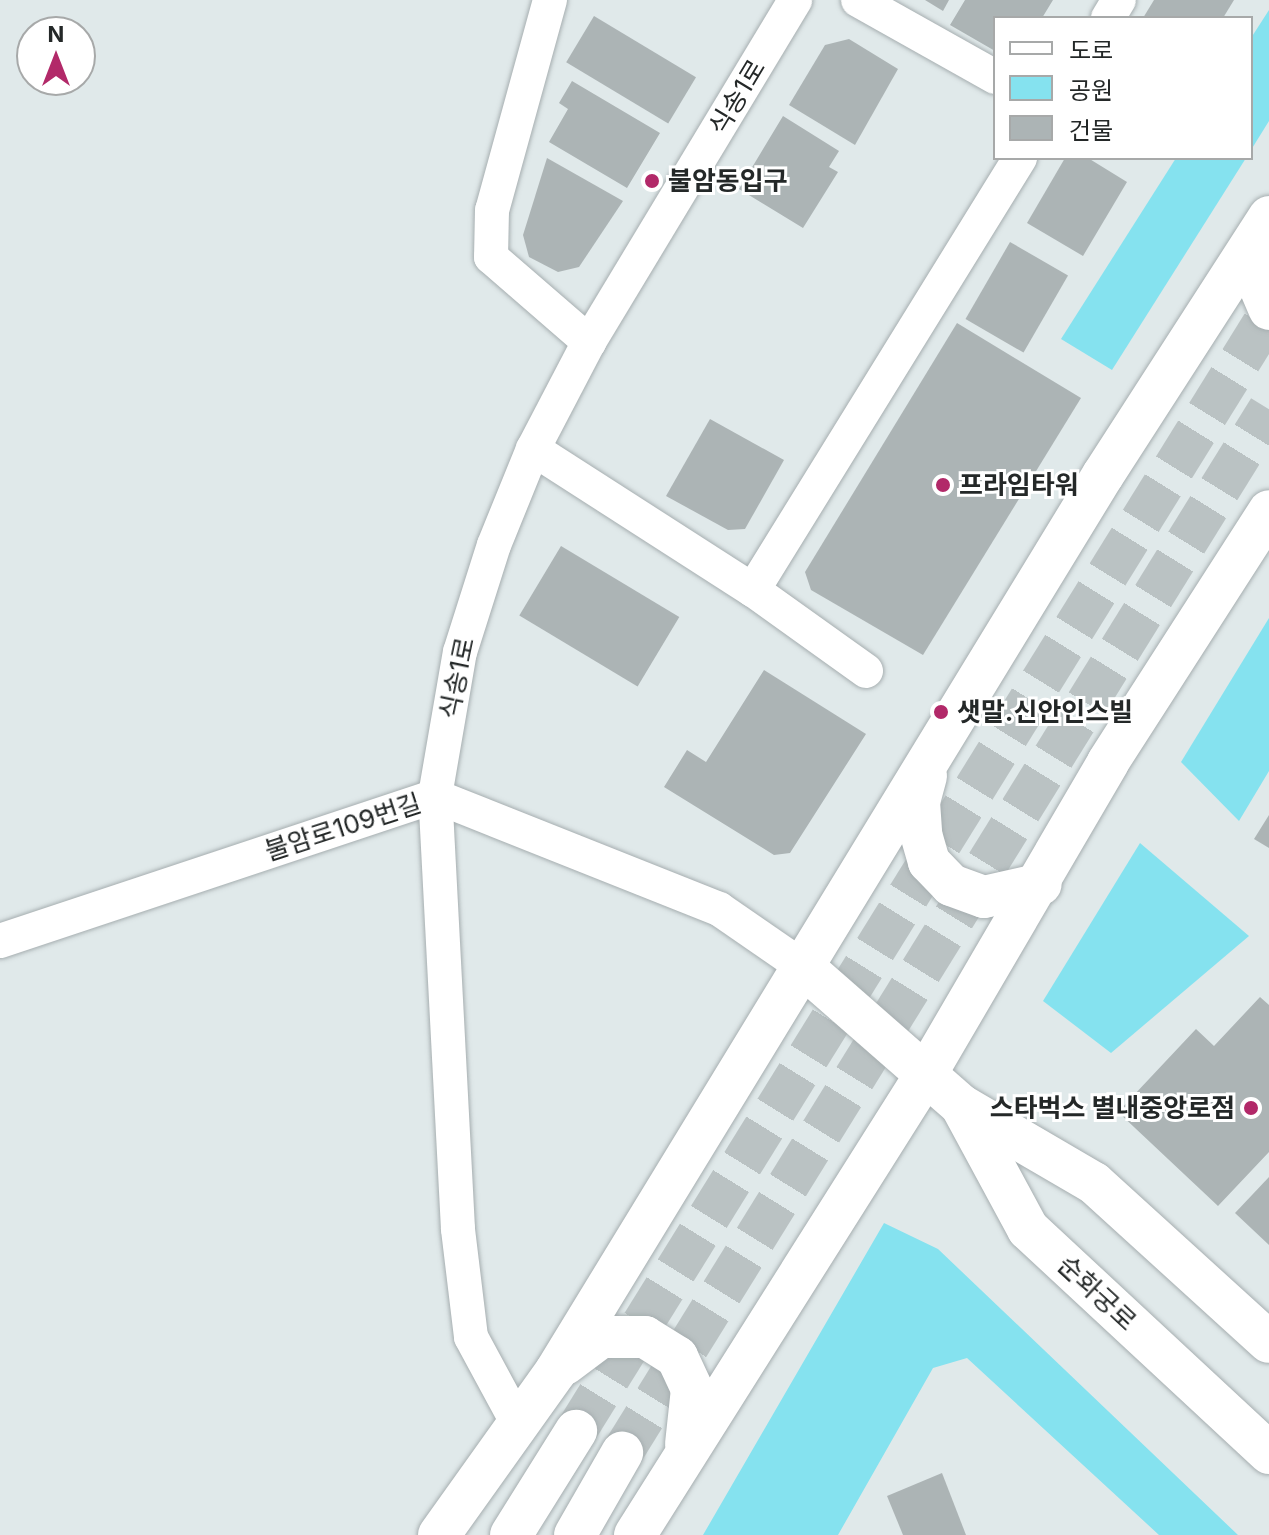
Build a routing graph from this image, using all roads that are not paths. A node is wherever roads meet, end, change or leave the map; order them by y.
1 (550, 0) edge
2 (795, 0) edge
3 (858, 0) edge
4 (993, 76) edge
5 (1019, 160) edge
6 (1264, 225) edge
7 (1269, 309) edge
8 (589, 342) junction
9 (533, 449) junction
10 (1269, 511) edge
11 (753, 590) junction
12 (866, 671) dead end
13 (928, 768) junction
14 (435, 796) junction
15 (1041, 884) junction
16 (0, 941) edge
17 (803, 967) junction
18 (926, 1074) junction
19 (962, 1106) junction
20 (1269, 1342) edge
21 (556, 1371) junction
22 (518, 1424) junction
23 (576, 1431) tunnel mouth
24 (685, 1450) junction
25 (622, 1453) tunnel mouth
26 (1269, 1453) edge
27 (439, 1535) edge
28 (511, 1535) edge
29 (575, 1535) edge
30 (635, 1535) edge

1 - 8 street
2 - 8 street, 식송1로
3 - 4 street
5 - 11 street
6 - 7 street
6 - 13 street
8 - 9 street, 식송1로
9 - 11 street
9 - 14 street, 식송1로
10 - 15 street
11 - 12 street
13 - 15 street
13 - 17 street
14 - 16 street, 불암로109번길
14 - 17 street, 불암로109번길
14 - 22 street, 식송1로
15 - 18 street
17 - 18 street, 순화궁로
17 - 21 street
18 - 19 street, 순화궁로
18 - 24 street
19 - 20 street, 순화궁로
19 - 26 street, 순화궁로
21 - 22 street
21 - 24 street
22 - 27 street
23 - 28 street
24 - 30 street
25 - 29 street

